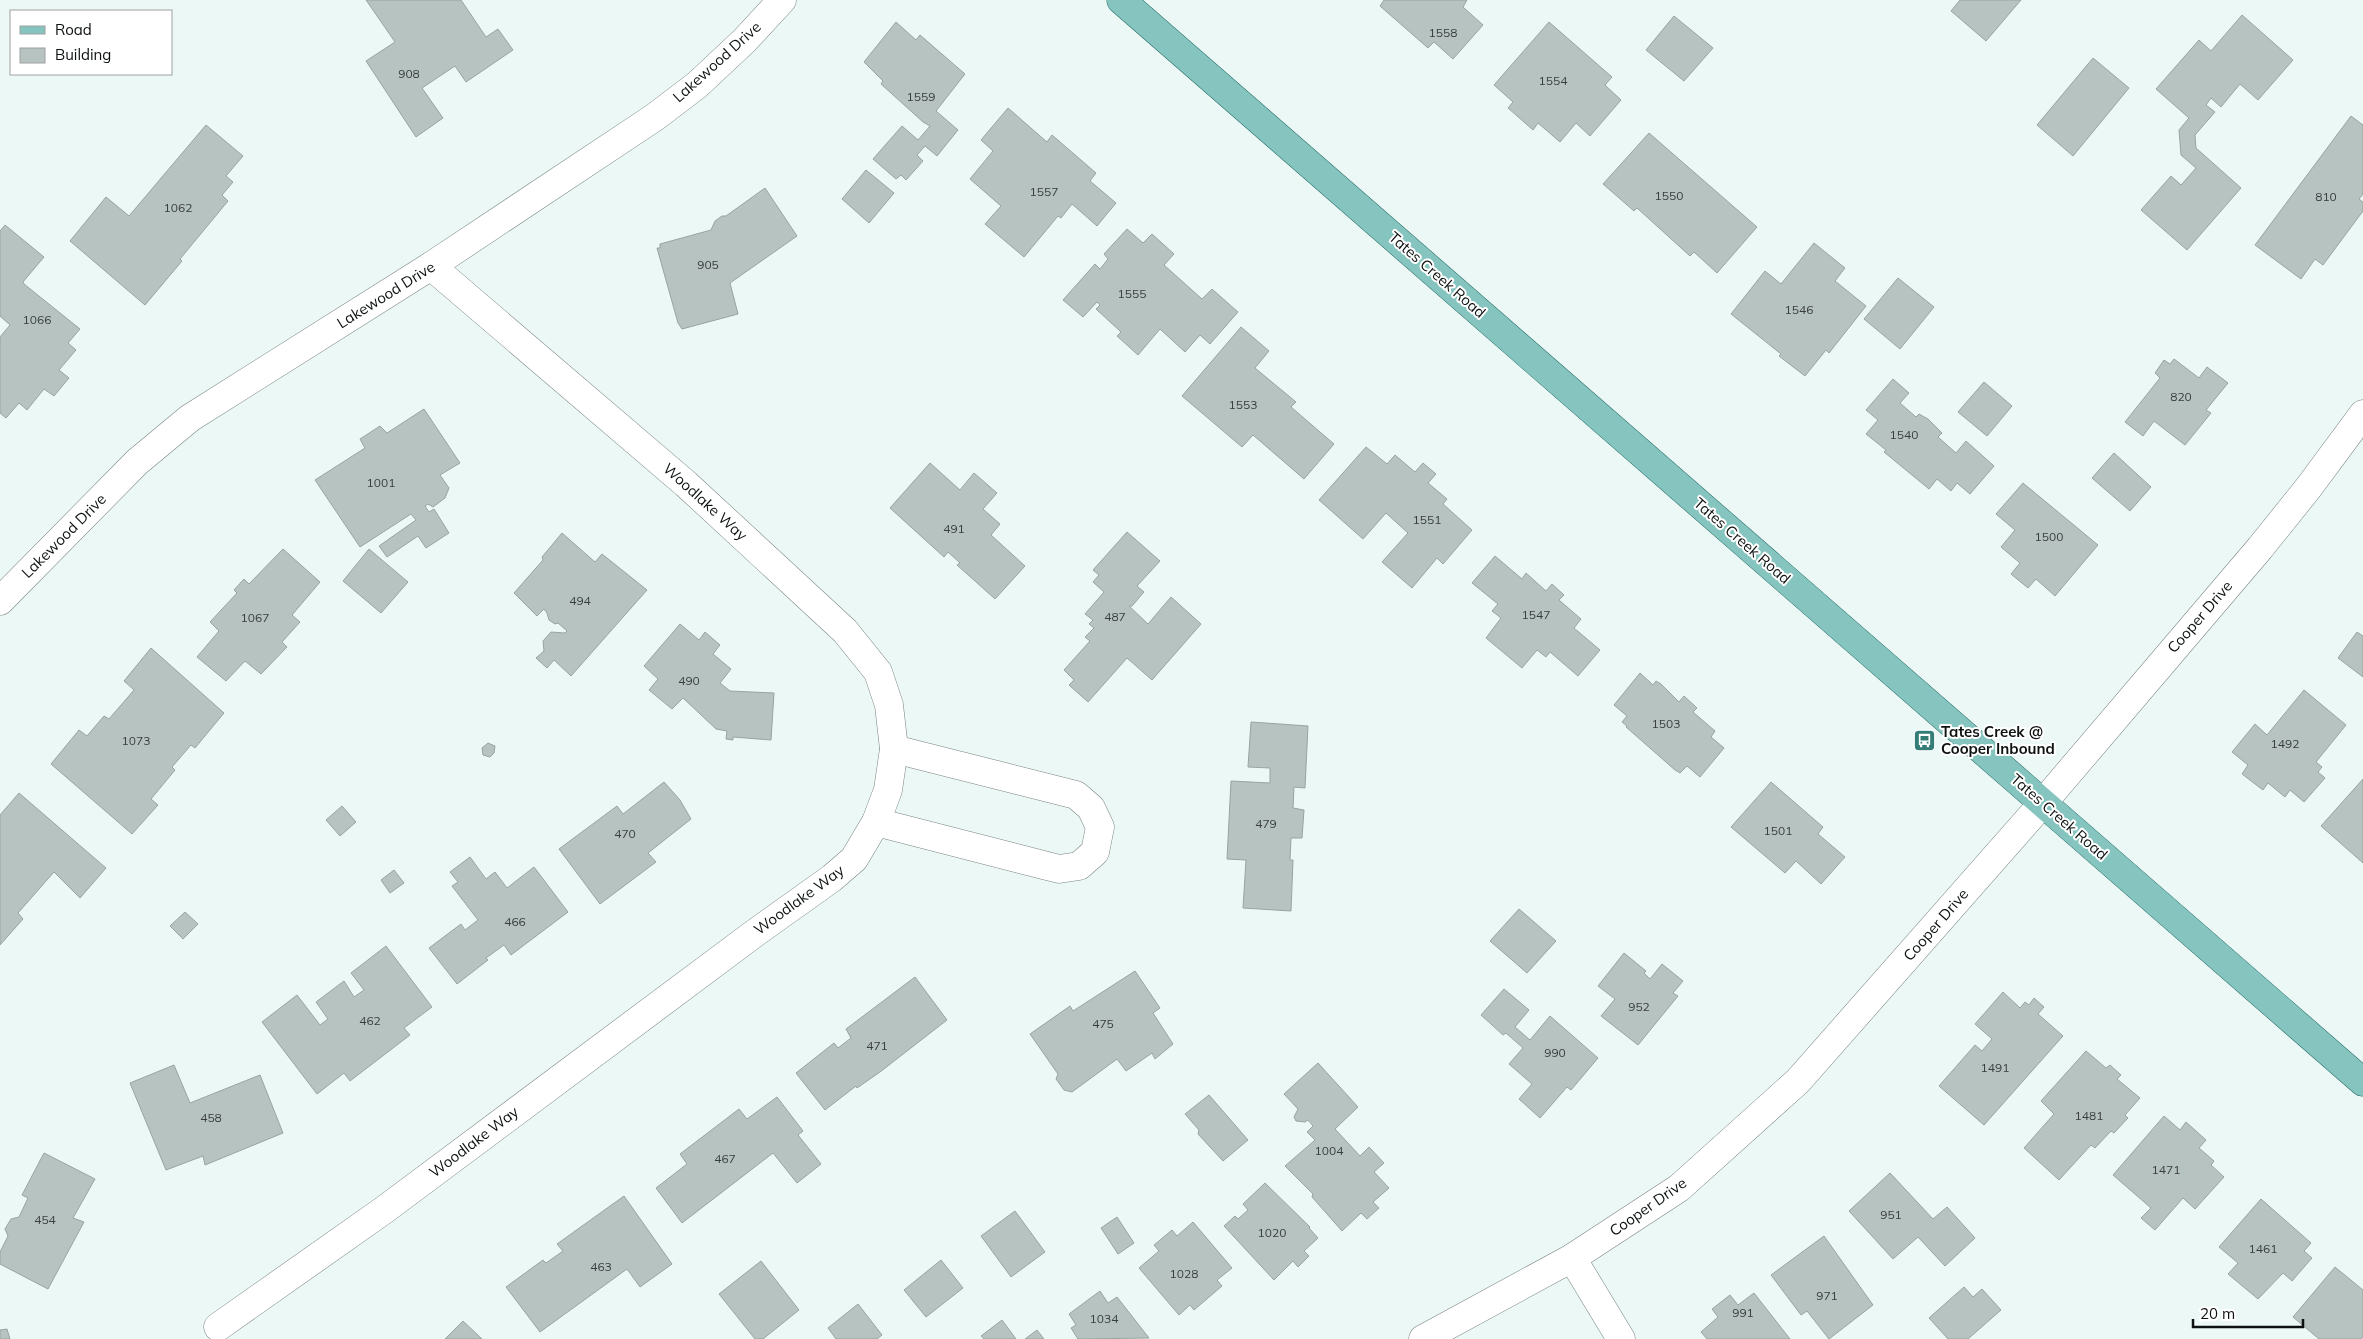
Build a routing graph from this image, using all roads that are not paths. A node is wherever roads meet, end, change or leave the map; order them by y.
1 (782, 0) edge
2 (1122, 0) edge
3 (431, 266) junction
4 (2363, 414) edge
5 (0, 601) edge
6 (894, 749) junction
7 (2042, 804) junction
8 (876, 822) junction
9 (2363, 1082) edge
10 (1572, 1258) junction
11 (218, 1327) dead end
12 (1423, 1339) edge
13 (1621, 1339) edge

1 - 3 street, Lakewood Drive
2 - 7 main road, Tates Creek Road
3 - 5 street, Lakewood Drive
3 - 6 street, Woodlake Way
4 - 7 street, Cooper Drive
6 - 8 street, Woodlake Way
6 - 8 street
7 - 9 main road, Tates Creek Road
7 - 10 street, Cooper Drive
8 - 11 street, Woodlake Way
10 - 12 street, Cooper Drive
10 - 13 street

